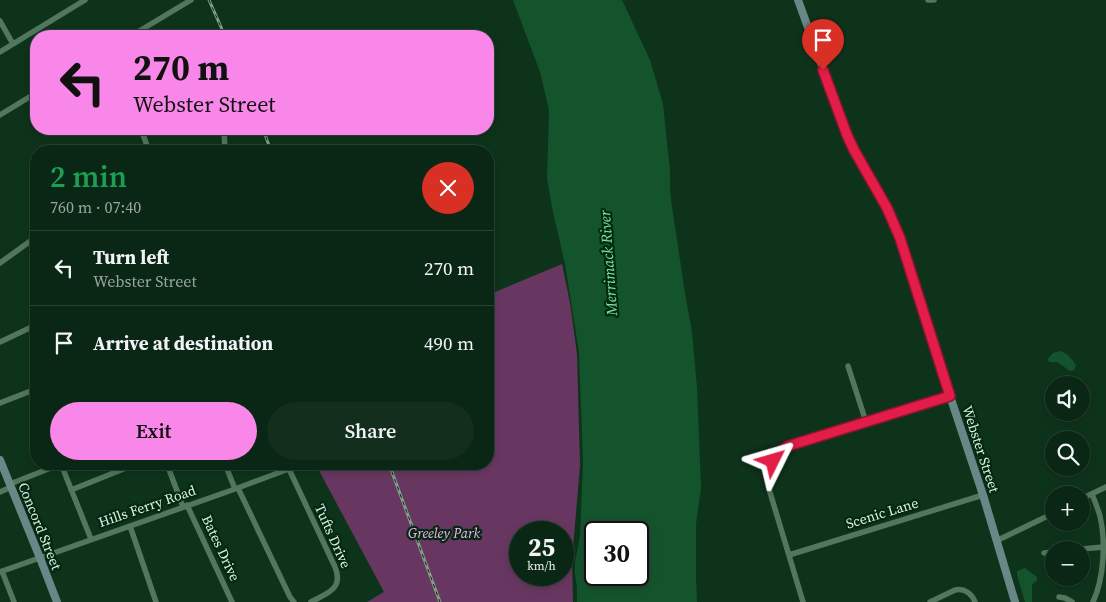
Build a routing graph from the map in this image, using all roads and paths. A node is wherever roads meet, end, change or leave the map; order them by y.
1 (85, 0) edge
2 (191, 0) edge
3 (798, 0) edge
4 (928, 0) edge
5 (934, 0) edge
6 (0, 21) edge
7 (36, 30) edge
8 (141, 30) edge
9 (30, 34) edge
10 (13, 44) junction
11 (0, 52) edge
12 (30, 97) edge
13 (0, 115) edge
14 (30, 241) edge
15 (0, 263) edge
16 (30, 328) edge
17 (0, 342) edge
18 (848, 366) dead end
19 (30, 392) edge
20 (950, 396) junction
21 (0, 403) edge
22 (866, 422) junction
23 (0, 460) edge
24 (47, 470) edge
25 (64, 470) edge
26 (121, 470) edge
27 (170, 470) edge
28 (228, 470) edge
29 (288, 470) joint
30 (11, 486) junction
31 (1106, 487) edge
32 (236, 488) junction
33 (72, 490) junction
34 (0, 492) edge
35 (1092, 494) joint
36 (983, 495) junction
37 (186, 506) junction
38 (1045, 517) edge
39 (130, 526) junction
40 (91, 539) junction
41 (996, 541) junction
42 (1103, 547) junction
43 (1090, 548) edge
44 (789, 555) junction
45 (40, 558) junction
46 (1, 571) edge
47 (1059, 597) dead end
48 (14, 602) edge
49 (56, 602) edge
50 (156, 602) edge
51 (232, 602) edge
52 (294, 602) edge
53 (311, 602) edge
54 (804, 602) edge
55 (930, 602) edge
56 (975, 602) edge
57 (1015, 602) edge
58 (1072, 602) edge
59 (1093, 602) edge

1 - 7 street
2 - 8 street
3 - 20 main road, Webster Street
4 - 5 street
6 - 10 street
9 - 10 street
10 - 11 street
12 - 13 street
14 - 15 street
16 - 17 street
18 - 22 street
19 - 21 street
20 - 22 street
20 - 36 main road, Webster Street
22 - 44 street
23 - 30 main road, Concord Street
24 - 30 street
25 - 33 street
26 - 33 street
27 - 37 street, Bates Drive
28 - 32 street
29 - 32 street, Hills Ferry Road
29 - 53 street, Tufts Drive
30 - 34 street
30 - 45 main road, Concord Street
31 - 35 street
32 - 37 street, Hills Ferry Road
32 - 52 street
33 - 40 street
35 - 42 street
36 - 41 main road, Webster Street
36 - 44 street, Scenic Lane
37 - 39 street, Hills Ferry Road
37 - 51 street, Bates Drive
38 - 41 street
39 - 40 street, Hills Ferry Road
39 - 50 street
40 - 45 street, Hills Ferry Road
41 - 57 main road, Webster Street
42 - 43 street
42 - 59 street
44 - 54 street
45 - 46 street, Hills Ferry Road
45 - 49 main road, Concord Street
46 - 48 street
47 - 58 street
55 - 56 street

